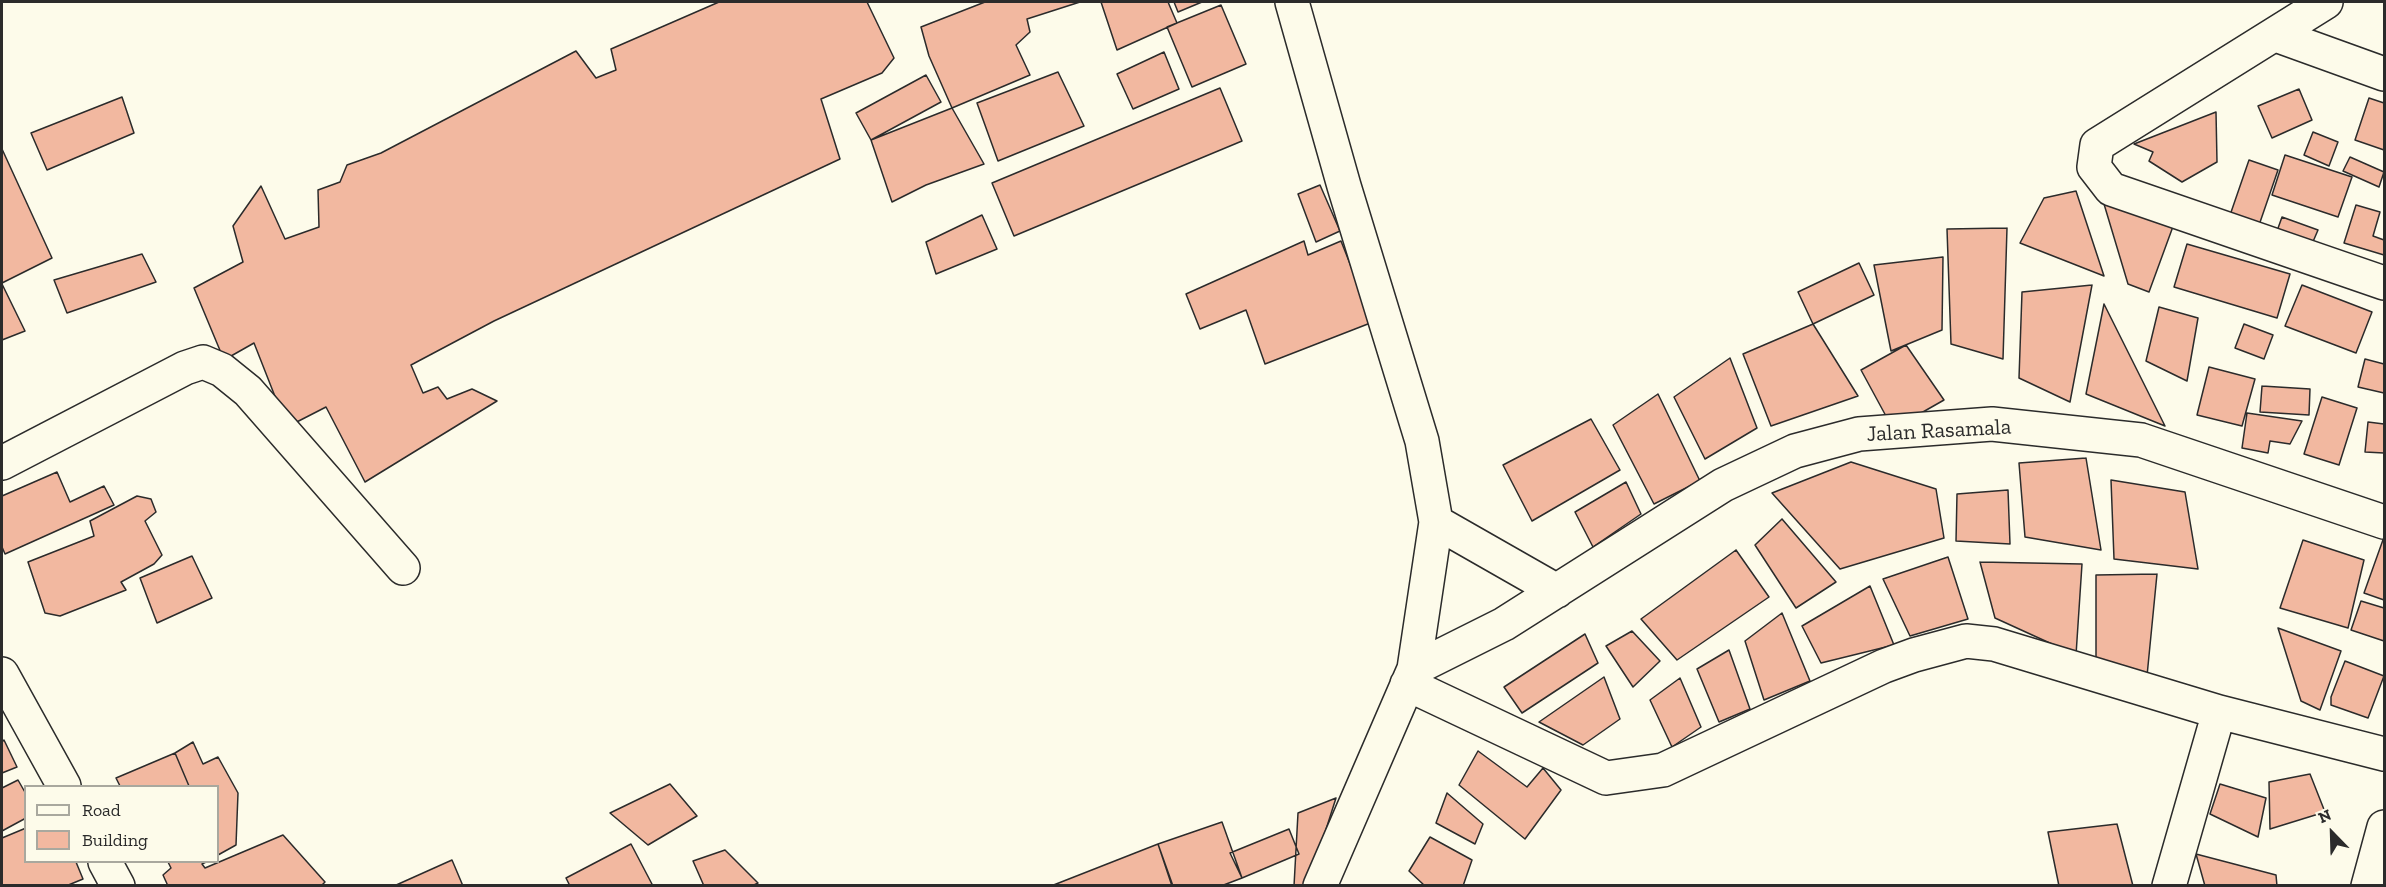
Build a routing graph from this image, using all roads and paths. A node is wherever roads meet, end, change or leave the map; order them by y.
1 (1292, 2) edge
2 (2326, 2) edge
3 (2276, 35) junction
4 (2385, 74) edge
5 (2385, 283) edge
6 (2, 464) edge
7 (1436, 522) junction
8 (2385, 522) edge
9 (403, 568) dead end
10 (1557, 591) junction
11 (2, 674) edge
12 (1410, 676) junction
13 (2219, 712) junction
14 (2385, 754) edge
15 (63, 785) edge
16 (2385, 827) edge
17 (106, 863) edge
18 (118, 885) edge
19 (1320, 885) edge
20 (2169, 885) edge
21 (2368, 885) edge

1 - 7 street
2 - 3 street
3 - 4 street
3 - 5 street
6 - 9 street
7 - 10 street
7 - 12 street
8 - 10 street, Jalan Rasamala
10 - 12 street, Jalan Rasamala
11 - 15 street
12 - 13 street
12 - 19 street
13 - 14 street
13 - 20 street
16 - 21 street
17 - 18 street

